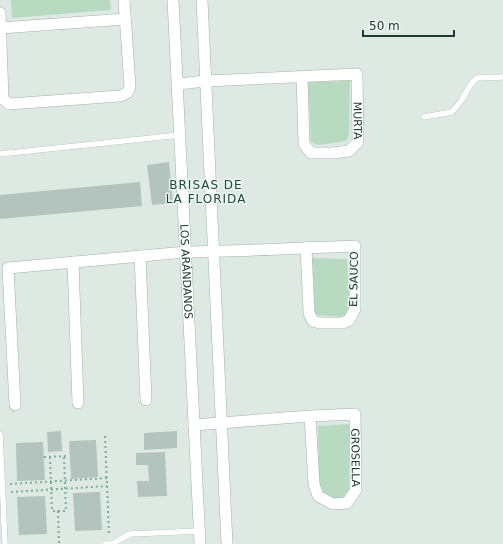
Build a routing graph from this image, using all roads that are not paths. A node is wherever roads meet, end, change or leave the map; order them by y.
1 (124, 0) edge
2 (173, 0) edge
3 (202, 0) edge
4 (0, 13) edge
5 (125, 19) junction
6 (1, 28) edge
7 (302, 77) junction
8 (503, 77) edge
9 (206, 81) junction
10 (178, 84) junction
11 (424, 117) dead end
12 (180, 135) junction
13 (0, 154) edge
14 (306, 247) junction
15 (214, 251) junction
16 (186, 252) junction
17 (140, 256) junction
18 (73, 262) junction
19 (146, 400) dead end
20 (78, 403) dead end
21 (15, 405) dead end
22 (310, 416) junction
23 (222, 423) junction
24 (194, 425) junction
25 (0, 434) edge
26 (200, 531) junction
27 (5, 544) edge
28 (105, 544) edge
29 (109, 544) edge
30 (200, 544) edge
31 (227, 544) edge

1 - 5 street
2 - 10 street, LOS ARÁNDANOS
3 - 9 street
4 - 6 street
5 - 6 street
5 - 6 street
7 - 7 street, MURTA
7 - 9 street, MURTA
8 - 11 lane
9 - 10 street, MURTA
9 - 15 street
10 - 12 street, LOS ARÁNDANOS
12 - 13 lane
12 - 16 street, LOS ARÁNDANOS
14 - 14 street, EL SAUCO
14 - 15 street, EL SAUCO
15 - 16 street, EL SAUCO
15 - 23 street
16 - 17 street, EL SAUCO
16 - 24 street, LOS ARÁNDANOS
17 - 18 street, EL SAUCO
17 - 19 street
18 - 20 street
18 - 21 street, EL SAUCO
22 - 22 street, GROSELLA
22 - 23 street, GROSELLA
23 - 24 street, GROSELLA
23 - 31 street
24 - 26 street, LOS ARÁNDANOS
25 - 27 lane
26 - 29 lane
26 - 30 street, LOS ARÁNDANOS
28 - 29 lane

